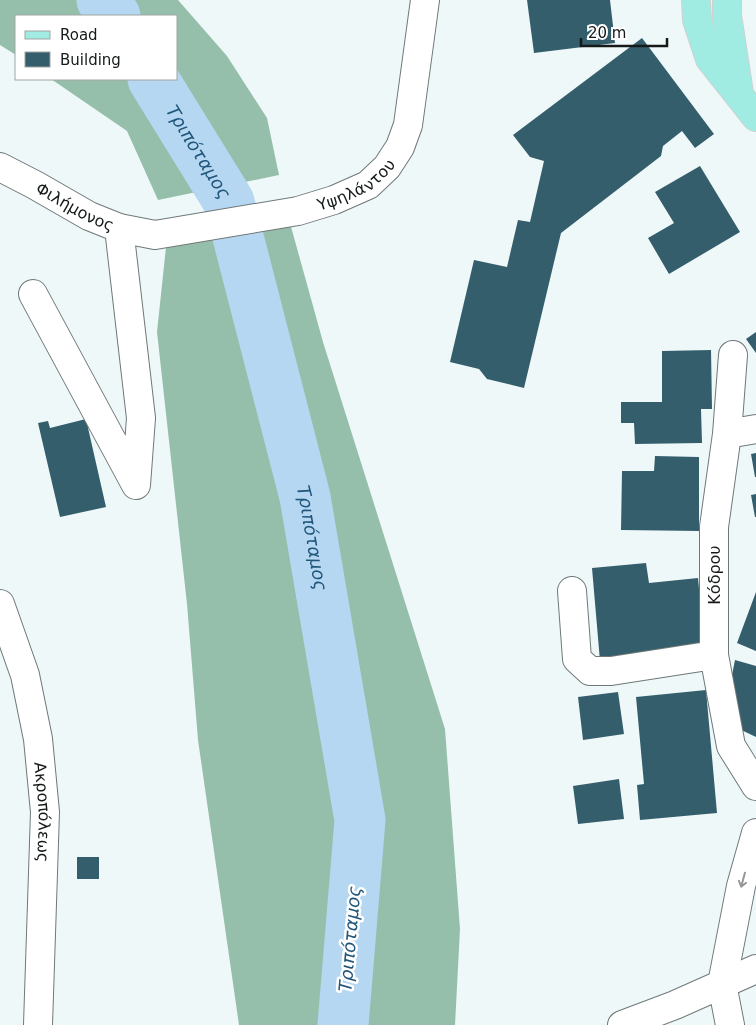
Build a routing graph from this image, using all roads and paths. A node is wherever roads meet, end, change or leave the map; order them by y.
1 (425, 0) edge
2 (696, 0) edge
3 (727, 0) edge
4 (748, 107) edge
5 (0, 166) edge
6 (119, 228) junction
7 (155, 235) joint
8 (32, 294) dead end
9 (733, 355) dead end
10 (756, 429) edge
11 (727, 434) junction
12 (572, 591) dead end
13 (0, 604) edge
14 (714, 655) junction
15 (756, 786) edge
16 (756, 834) edge
17 (756, 970) edge
18 (722, 984) junction
19 (38, 1025) edge
20 (622, 1025) edge
21 (730, 1025) edge

1 - 7 street, Υψηλάντου
2 - 4 main road
3 - 4 main road
5 - 6 street, Φιλήμονος
6 - 7 street, Φιλήμονος
6 - 8 street
9 - 11 street, Κόδρου
10 - 11 street
11 - 14 street, Κόδρου
12 - 14 street
13 - 19 street, Ακροπόλεως
14 - 15 street, Κόδρου
16 -> 18 street
17 - 18 street
18 - 20 street
18 - 21 street

